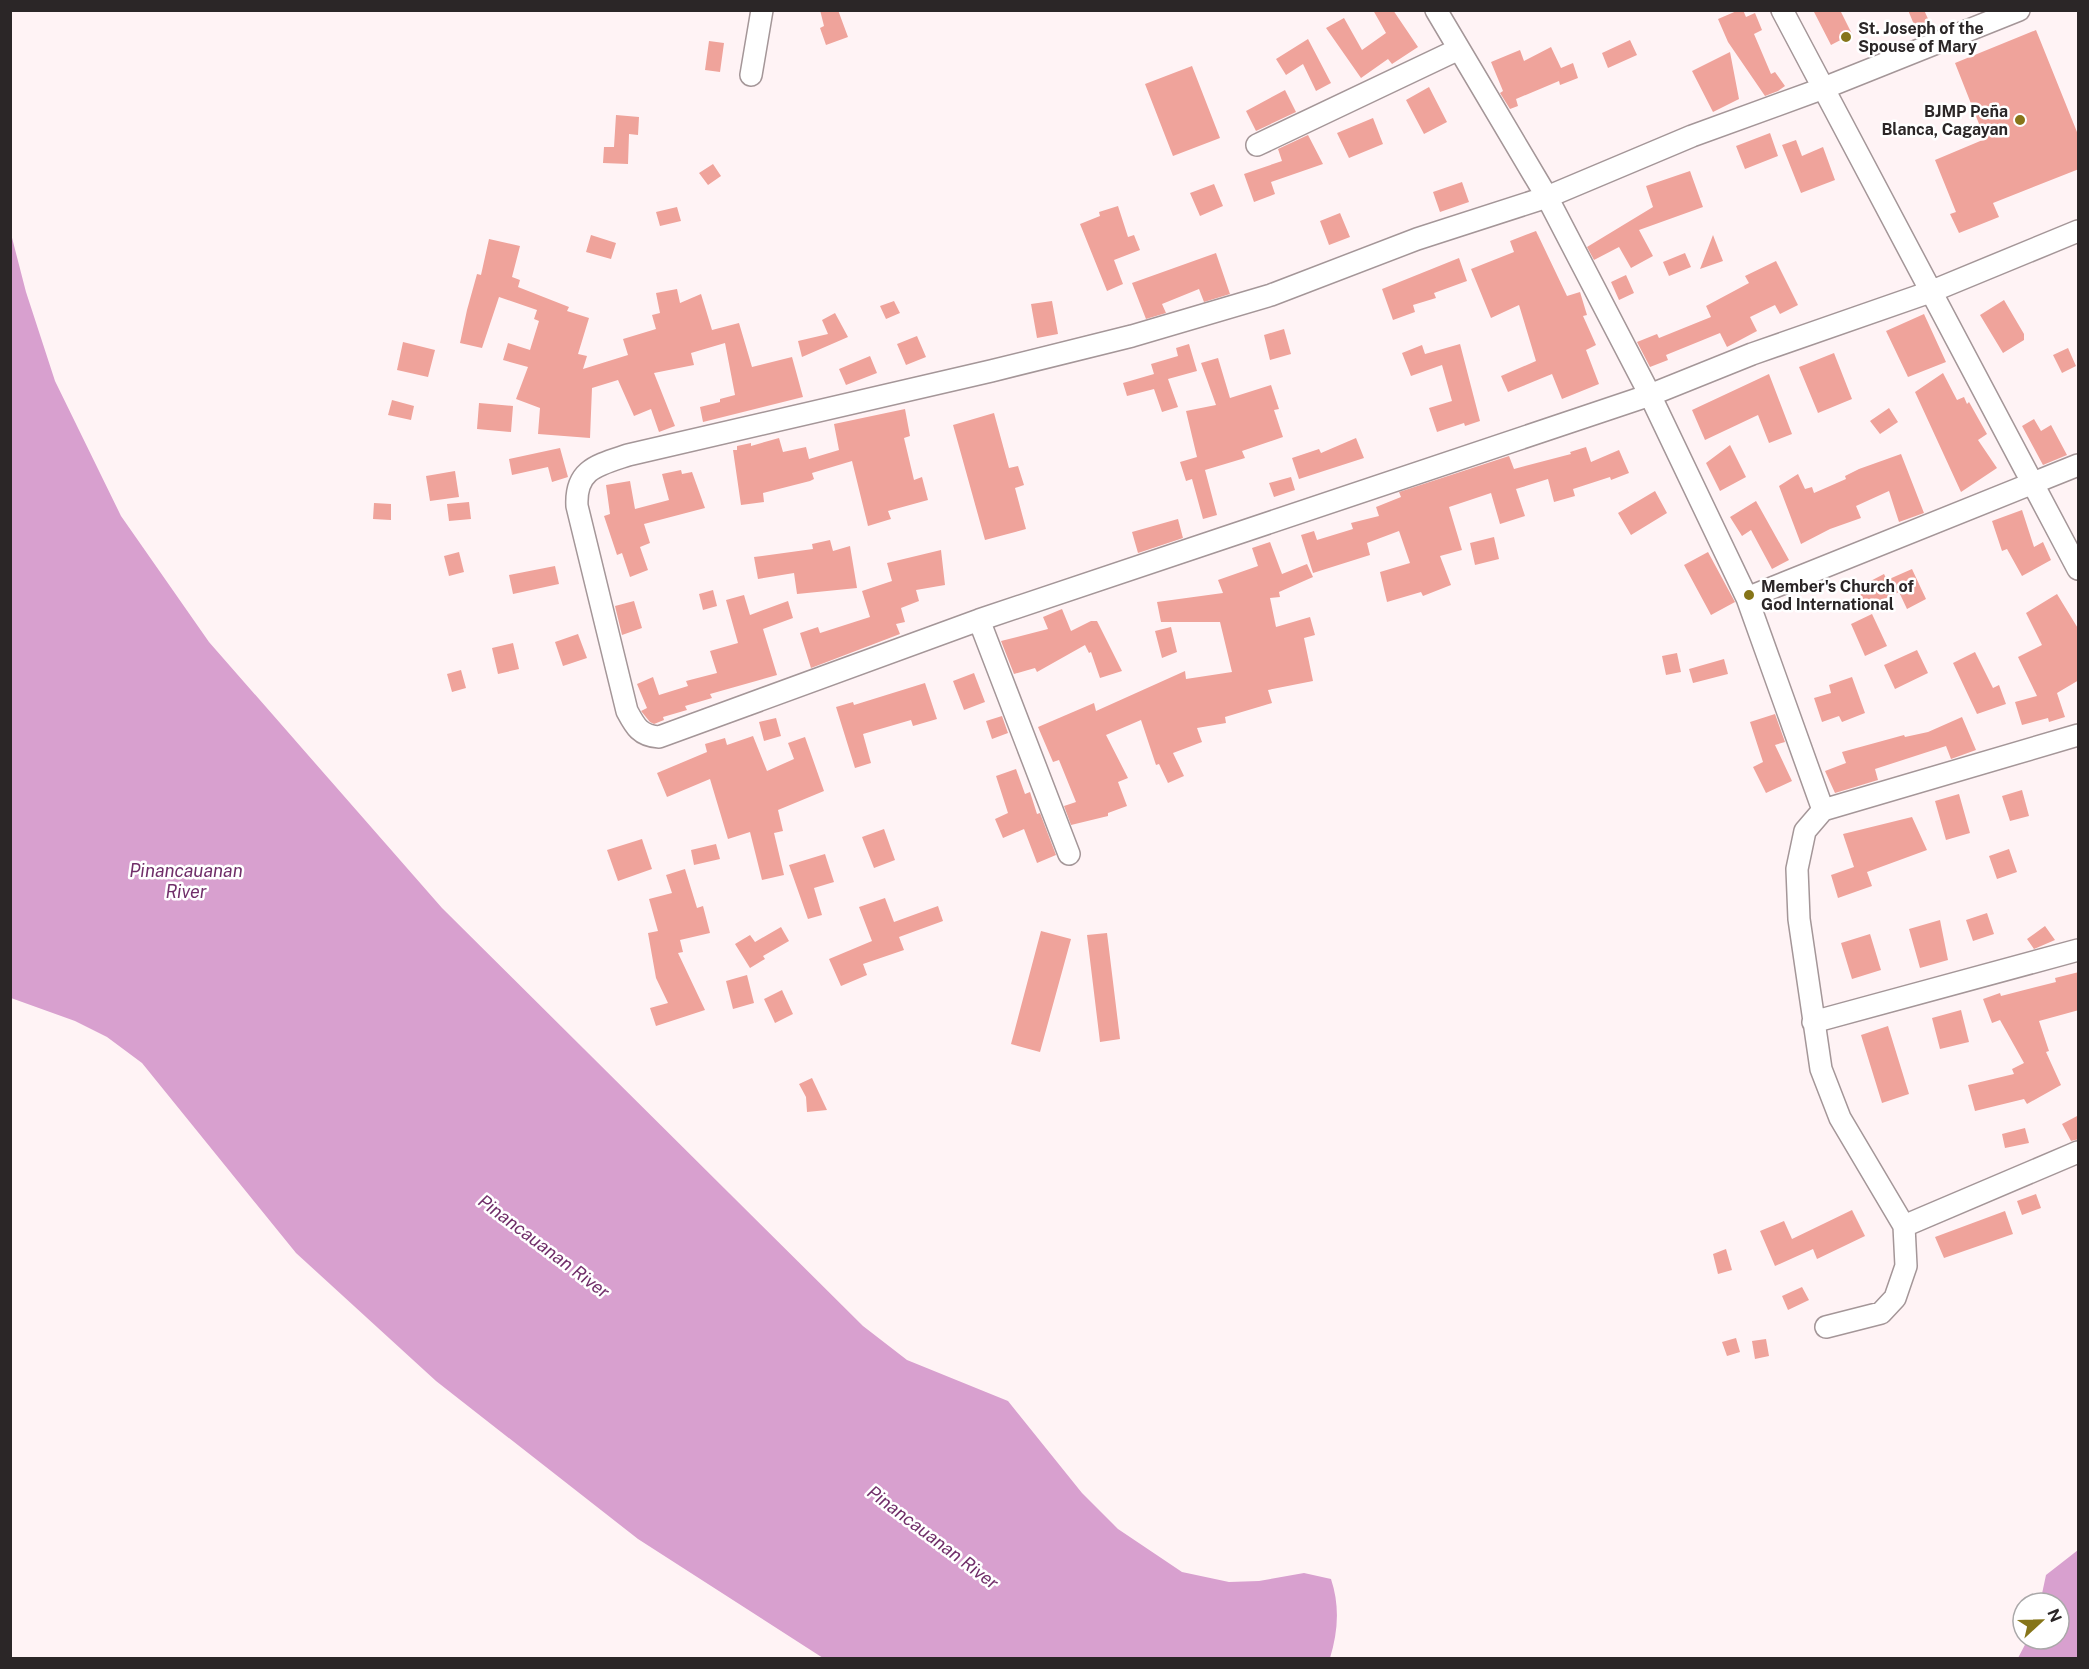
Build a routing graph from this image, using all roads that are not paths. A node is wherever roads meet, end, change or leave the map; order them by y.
1 (762, 10) edge
2 (1436, 10) edge
3 (1782, 10) edge
4 (2019, 10) edge
5 (1459, 48) junction
6 (751, 75) dead end
7 (1824, 88) junction
8 (1257, 145) dead end
9 (1547, 197) junction
10 (2079, 231) edge
11 (1930, 292) junction
12 (1650, 395) junction
13 (2079, 465) edge
14 (2034, 482) junction
15 (2079, 568) edge
16 (1748, 598) junction
17 (979, 620) junction
18 (2079, 735) edge
19 (1823, 810) junction
20 (1069, 854) dead end
21 (2079, 950) edge
22 (1813, 1022) junction
23 (2079, 1152) edge
24 (1904, 1226) junction
25 (1826, 1327) dead end

1 - 6 street
2 - 5 street
3 - 7 street
4 - 7 street
5 - 8 street
5 - 9 street
7 - 9 street
7 - 11 street
9 - 12 street
9 - 17 street
10 - 11 street
11 - 12 street
11 - 14 street
12 - 16 street
12 - 17 street
13 - 14 street
14 - 15 street
14 - 16 street
16 - 19 street
17 - 20 street
18 - 19 street
19 - 22 street
21 - 22 street
22 - 24 street
23 - 24 street
24 - 25 street

